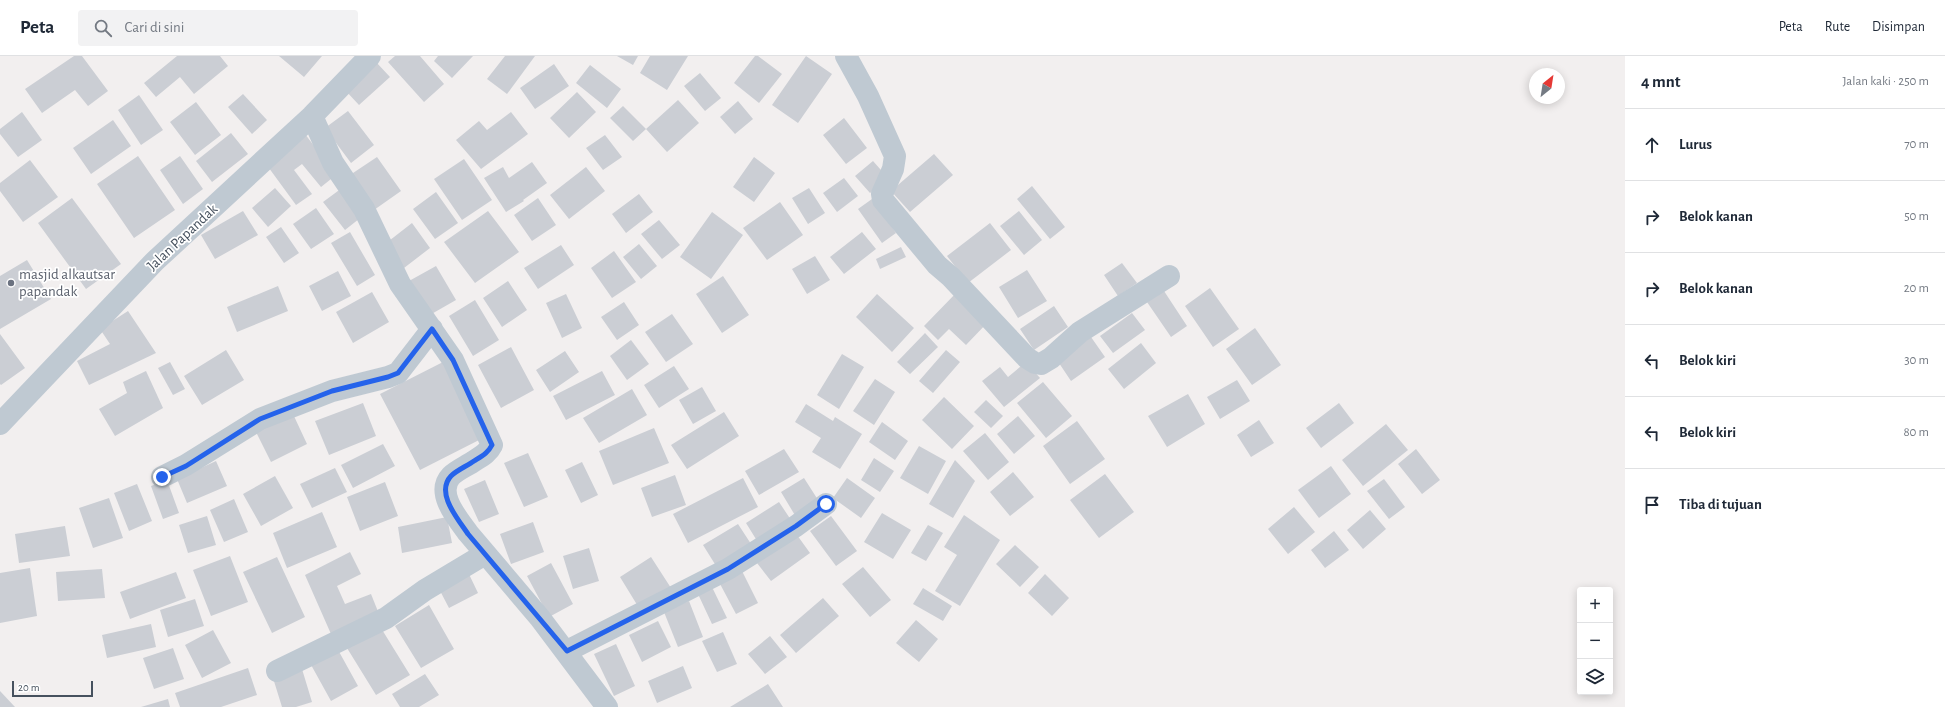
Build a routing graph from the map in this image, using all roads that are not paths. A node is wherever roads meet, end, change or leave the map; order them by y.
1 (370, 56) edge
2 (846, 56) edge
3 (312, 116) junction
4 (1169, 276) dead end
5 (432, 329) junction
6 (0, 424) edge
7 (162, 477) dead end
8 (826, 504) dead end
9 (485, 554) junction
10 (567, 651) junction
11 (277, 671) dead end
12 (607, 707) edge

1 - 3 street, Jalan Papandak
2 - 4 street
3 - 5 street
3 - 6 street, Jalan Papandak
5 - 7 street
5 - 9 street
8 - 10 street
9 - 10 street
9 - 11 street
10 - 12 street

